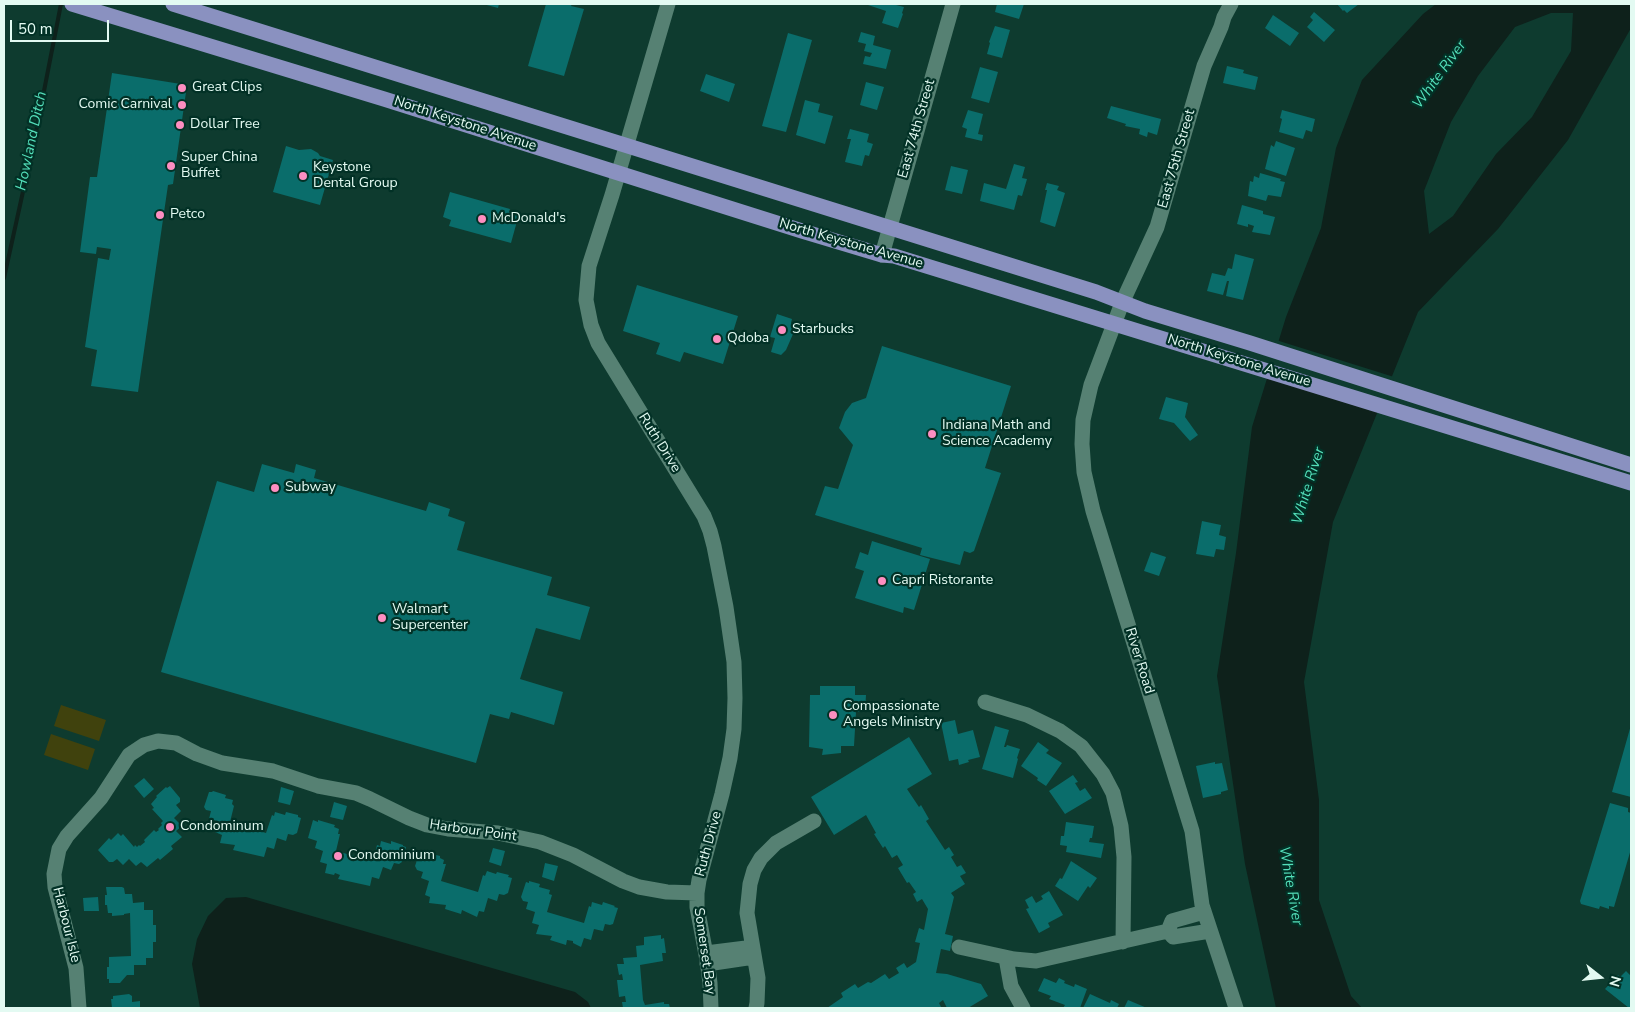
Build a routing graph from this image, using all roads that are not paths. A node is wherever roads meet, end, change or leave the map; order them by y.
1 (72, 4) edge
2 (173, 4) edge
3 (668, 4) edge
4 (953, 4) edge
5 (1231, 4) edge
6 (627, 144) junction
7 (618, 173) junction
8 (890, 228) junction
9 (882, 255) junction
10 (1118, 313) junction
11 (1631, 465) edge
12 (1631, 483) edge
13 (985, 702) dead end
14 (164, 741) joint
15 (814, 821) dead end
16 (697, 893) junction
17 (1204, 912) junction
18 (1168, 931) junction
19 (1210, 932) junction
20 (1123, 942) junction
21 (959, 947) dead end
22 (753, 952) junction
23 (707, 958) junction
24 (1006, 958) junction
25 (79, 1008) edge
26 (710, 1008) edge
27 (756, 1008) edge
28 (1023, 1008) edge
29 (1236, 1008) edge

1 - 7 main road, North Keystone Avenue
2 - 6 main road, North Keystone Avenue
3 - 6 street, Ruth Drive
4 - 8 street, East 74th Street
5 - 10 street, East 75th Street
6 - 7 street, Ruth Drive
6 - 8 main road, North Keystone Avenue
7 - 9 main road, North Keystone Avenue
7 - 16 street, Ruth Drive
8 - 9 street, East 74th Street
8 - 10 main road, North Keystone Avenue
9 - 10 main road, North Keystone Avenue
10 - 11 main road, North Keystone Avenue
10 - 12 main road, North Keystone Avenue
10 - 17 street, River Road
13 - 20 street
14 - 16 street, Harbour Point
14 - 25 street, Harbour Isle
15 - 22 street
16 - 23 street, Somerset Bay
17 - 18 street
17 - 19 street, River Road
18 - 19 street
18 - 20 street
19 - 29 street, River Road
20 - 24 street
21 - 24 street
22 - 23 street
22 - 27 street
23 - 26 street, Somerset Bay
24 - 28 street

